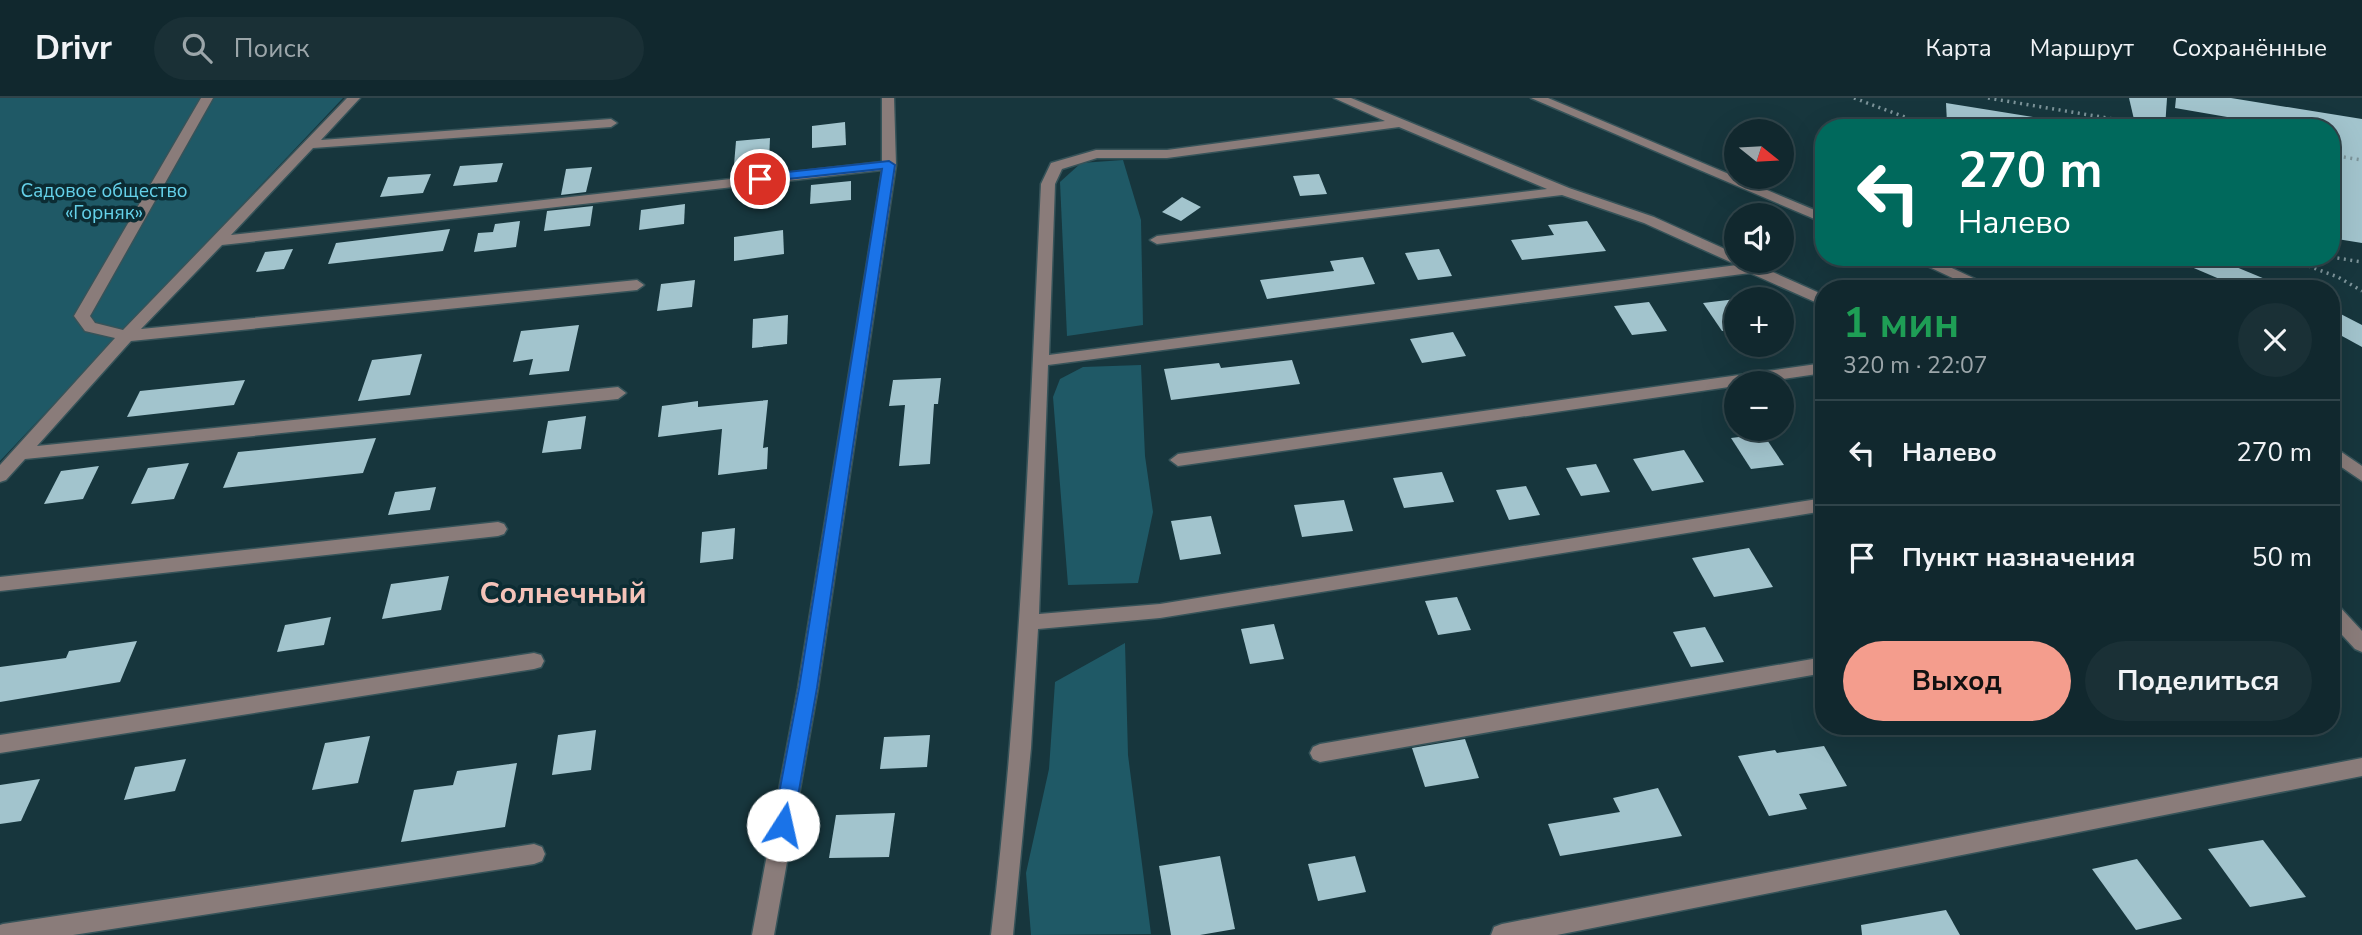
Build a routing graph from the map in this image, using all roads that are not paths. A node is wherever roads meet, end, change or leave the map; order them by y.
1 (207, 98) edge
2 (354, 98) edge
3 (888, 98) edge
4 (1340, 98) edge
5 (1537, 98) edge
6 (1402, 122) junction
7 (611, 123) dead end
8 (306, 145) junction
9 (889, 165) junction
10 (1564, 191) junction
11 (1815, 215) edge
12 (1157, 240) dead end
13 (216, 241) junction
14 (1724, 255) edge
15 (1936, 266) edge
16 (1724, 272) edge
17 (1763, 273) edge
18 (1969, 280) edge
19 (637, 285) dead end
20 (1815, 297) edge
21 (126, 336) junction
22 (1040, 361) junction
23 (1815, 369) edge
24 (618, 393) dead end
25 (19, 454) junction
26 (2340, 458) edge
27 (1178, 460) dead end
28 (2362, 475) edge
29 (0, 476) edge
30 (1815, 506) edge
31 (498, 529) dead end
32 (0, 584) edge
33 (2340, 620) edge
34 (1031, 622) junction
35 (2362, 643) edge
36 (534, 661) dead end
37 (1815, 667) edge
38 (0, 744) edge
39 (1320, 753) dead end
40 (2362, 768) edge
41 (534, 855) dead end
42 (4, 935) edge
43 (763, 935) edge
44 (1002, 935) edge
45 (1502, 935) edge

1 - 21 street
2 - 8 street
3 - 9 street
4 - 6 street
5 - 11 street
6 - 10 street
6 - 22 street
7 - 8 street
8 - 13 street
9 - 13 street
9 - 43 street
10 - 12 street
10 - 14 street
13 - 21 street
15 - 18 street
16 - 22 street
17 - 20 street
19 - 21 street
21 - 25 street
22 - 34 street
23 - 27 street
24 - 25 street
25 - 29 street
26 - 28 street
30 - 34 street
31 - 32 street
33 - 35 street
34 - 44 street
36 - 38 street
37 - 39 street
40 - 45 street
41 - 42 street

